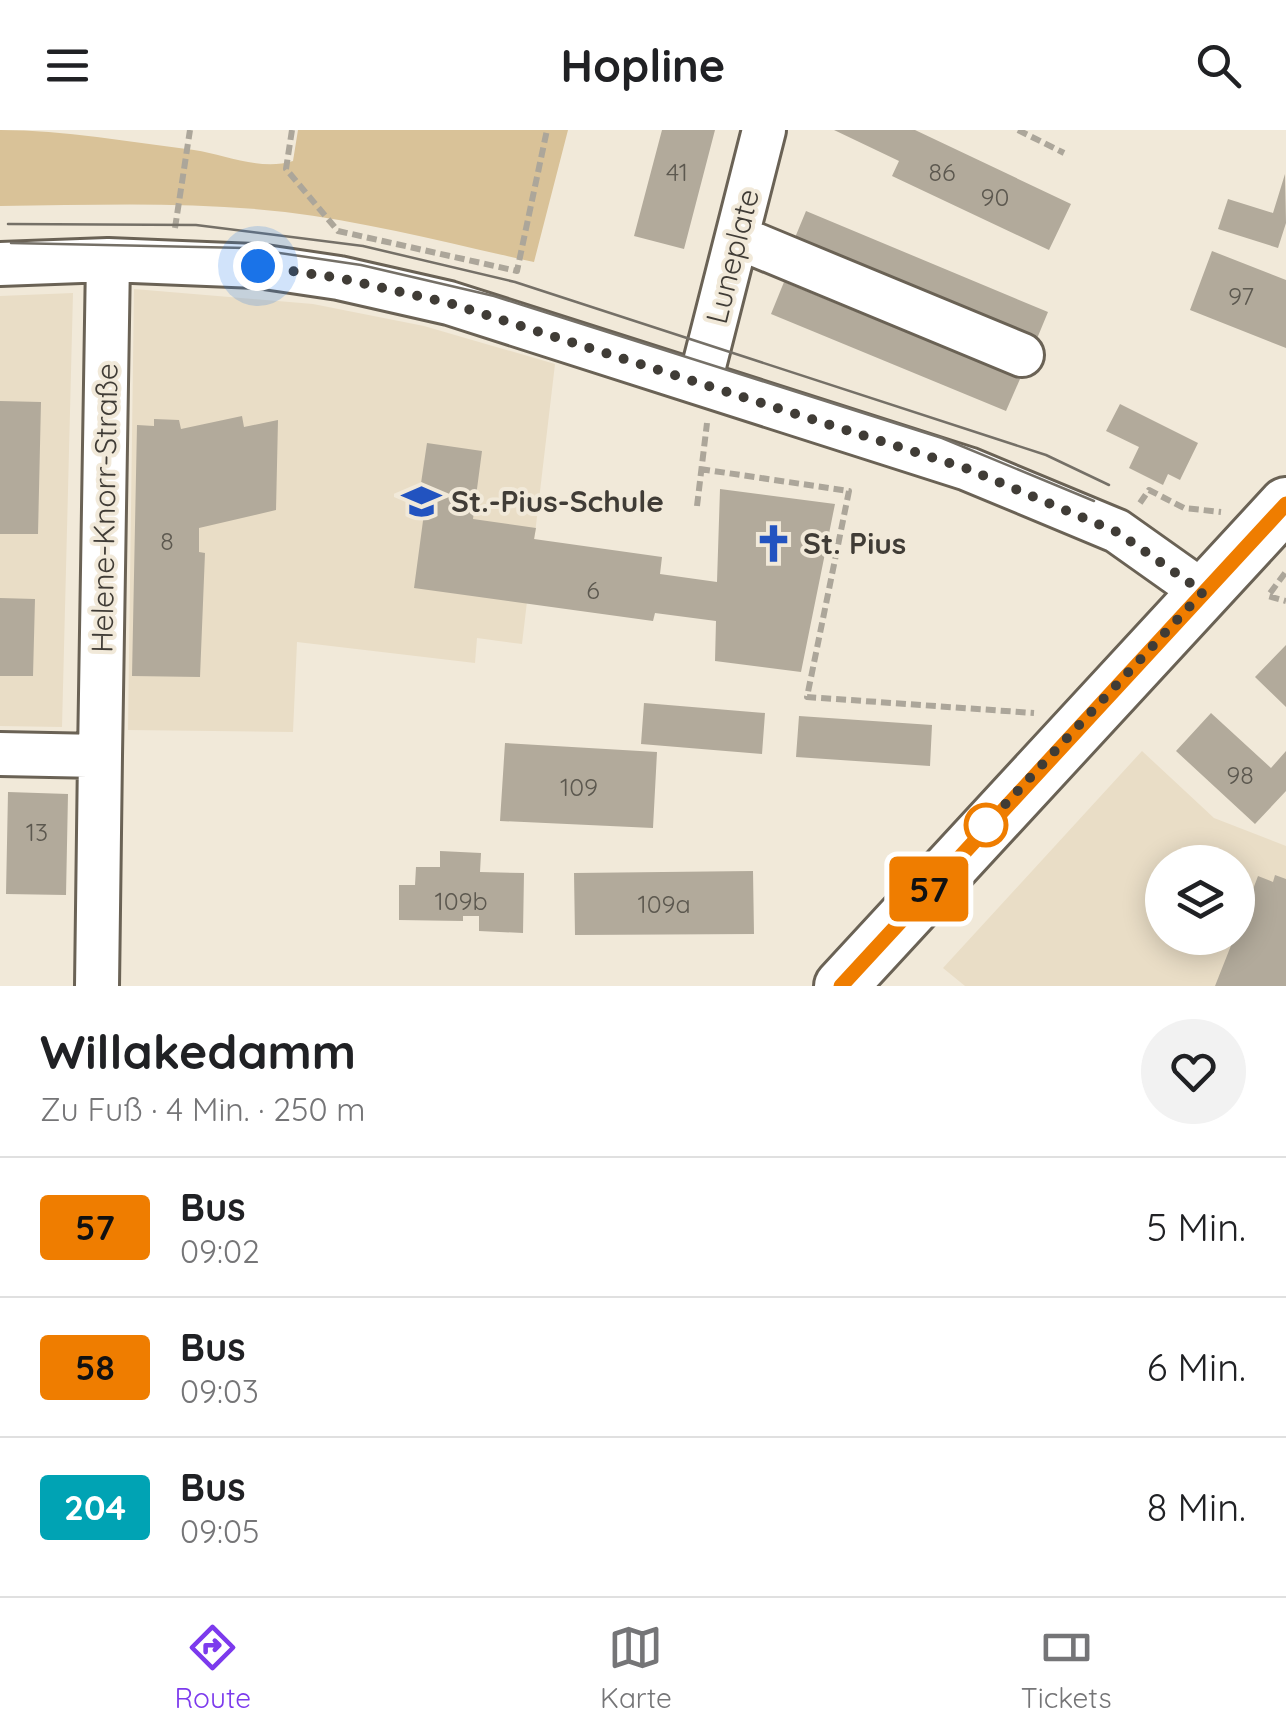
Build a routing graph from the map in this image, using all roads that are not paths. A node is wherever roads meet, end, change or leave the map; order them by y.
1 (764, 130) edge
2 (736, 237) junction
3 (108, 260) junction
4 (0, 264) edge
5 (1022, 356) dead end
6 (700, 382) junction
7 (1279, 534) edge
8 (1203, 592) junction
9 (0, 754) edge
10 (100, 756) junction
11 (98, 986) edge
12 (841, 986) edge

1 - 2 street, Luneplate
2 - 5 street
2 - 6 street, Luneplate
3 - 4 street
3 - 6 street
3 - 10 street, Helene-Knorr-Straße
6 - 8 street
7 - 8 main road
8 - 12 main road
9 - 10 street
10 - 11 street, Helene-Knorr-Straße

